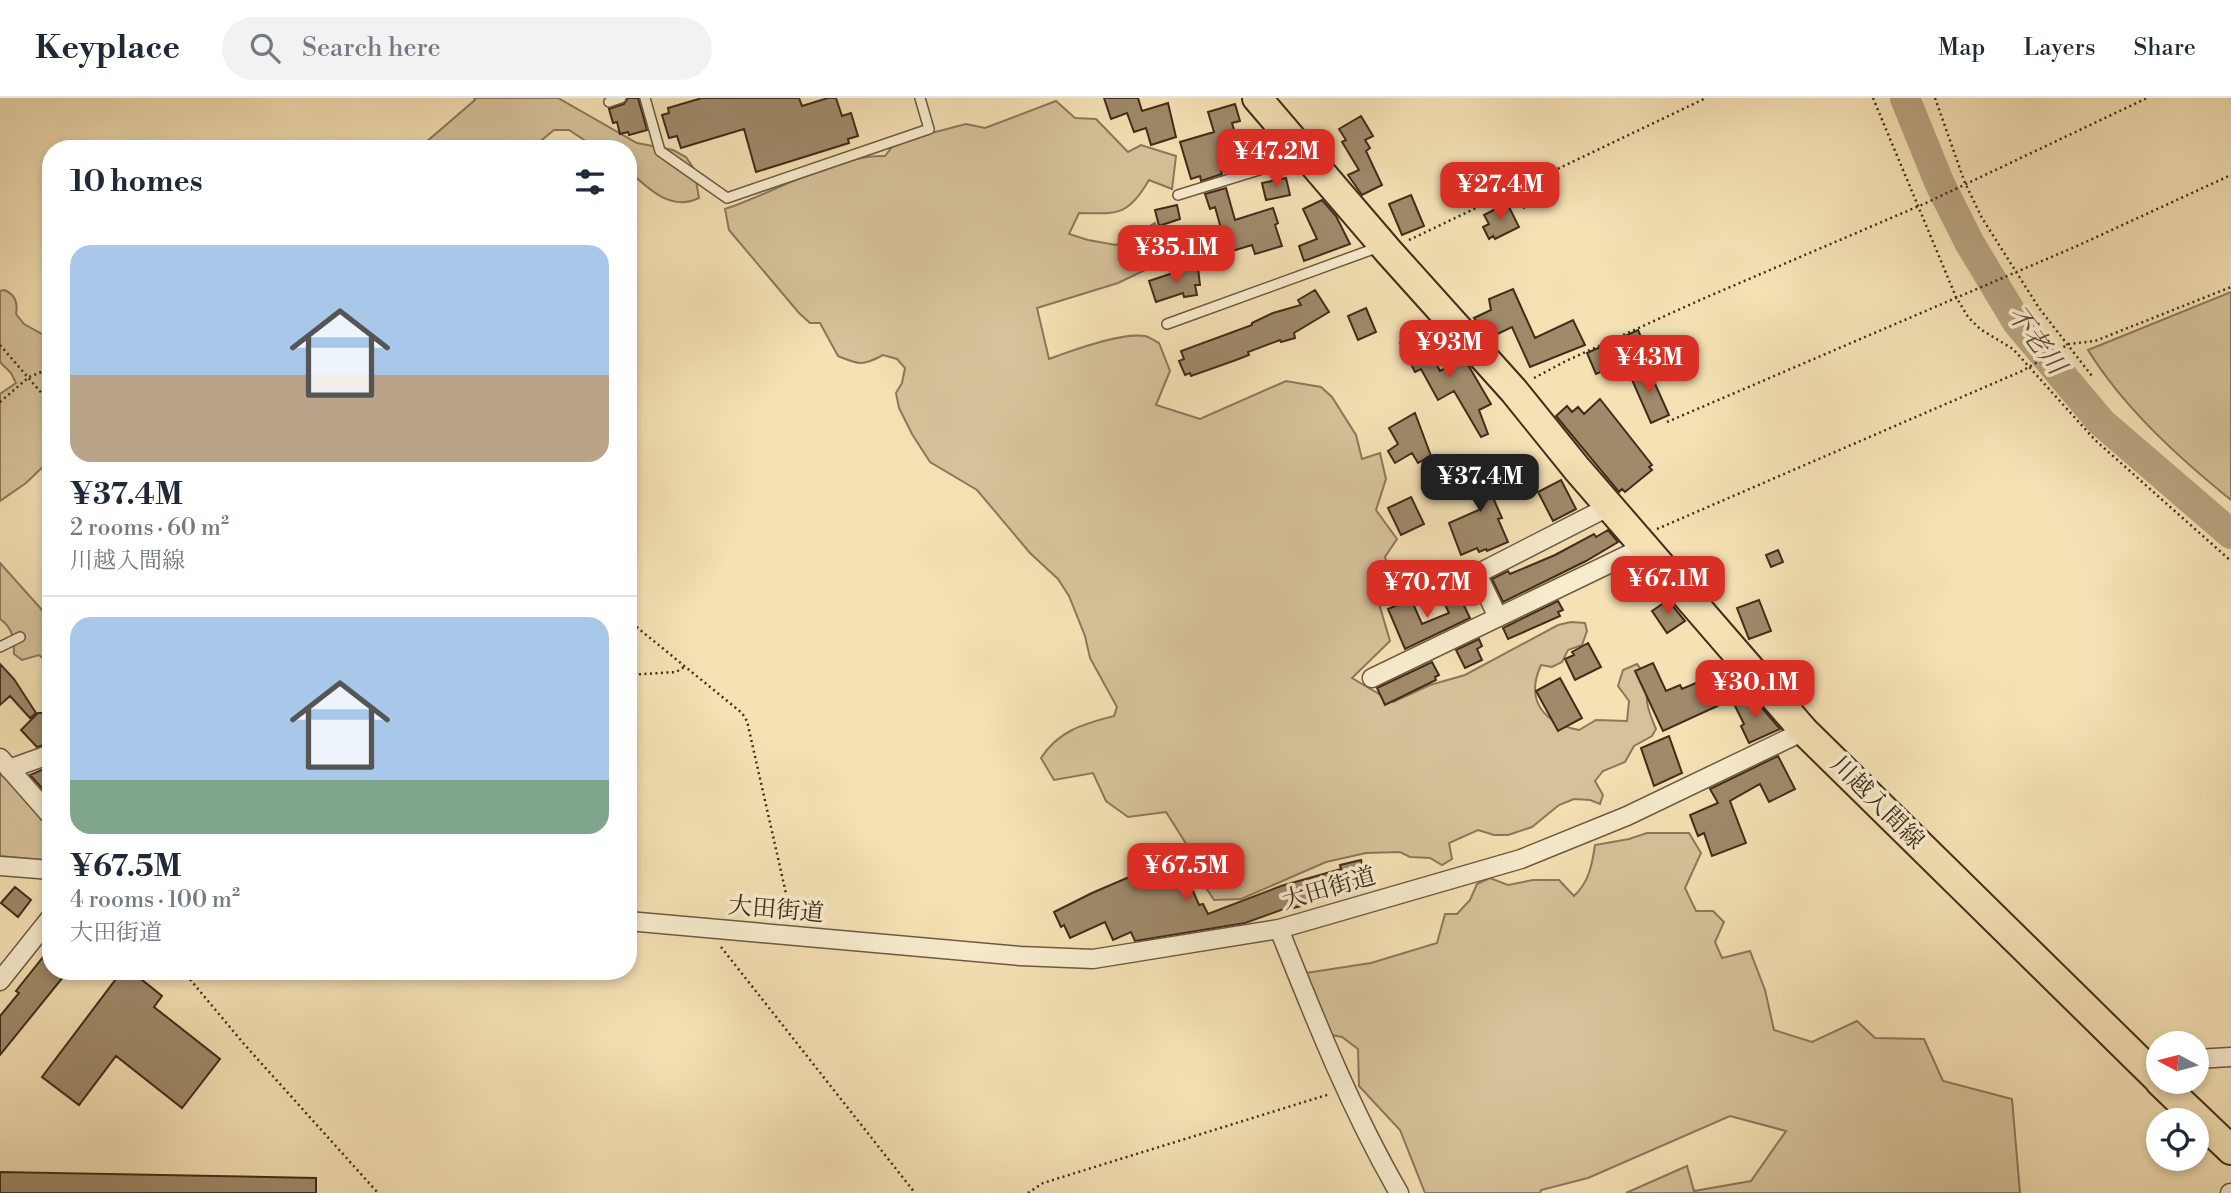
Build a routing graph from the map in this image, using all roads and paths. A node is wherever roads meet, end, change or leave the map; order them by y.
1 (621, 98) edge
2 (645, 98) edge
3 (920, 98) edge
4 (1257, 98) edge
5 (1706, 98) edge
6 (1873, 98) edge
7 (1935, 98) edge
8 (2147, 98) edge
9 (609, 102) dead end
10 (1307, 156) junction
11 (2231, 175) edge
12 (1965, 183) junction
13 (1178, 195) dead end
14 (1918, 205) junction
15 (1386, 249) junction
16 (2016, 271) junction
17 (2231, 287) edge
18 (1956, 297) junction
19 (1167, 324) dead end
20 (2069, 344) junction
21 (0, 345) edge
22 (2029, 366) junction
23 (42, 372) edge
24 (2092, 376) dead end
25 (30, 377) junction
26 (1514, 391) junction
27 (42, 392) edge
28 (0, 402) edge
29 (1667, 422) dead end
30 (1610, 506) junction
31 (1642, 543) junction
32 (2231, 561) edge
33 (1498, 617) junction
34 (637, 628) edge
35 (20, 637) dead end
36 (0, 647) edge
37 (684, 667) junction
38 (637, 674) edge
39 (1372, 678) dead end
40 (1804, 731) junction
41 (42, 756) edge
42 (5, 763) edge
43 (42, 806) edge
44 (0, 866) edge
45 (42, 869) edge
46 (637, 922) edge
47 (42, 928) edge
48 (706, 928) junction
49 (1279, 929) junction
50 (795, 936) junction
51 (191, 980) edge
52 (0, 981) edge
53 (2231, 1057) edge
54 (2209, 1058) edge
55 (2146, 1063) edge
56 (1344, 1089) junction
57 (2176, 1094) edge
58 (2231, 1150) edge
59 (378, 1193) edge
60 (915, 1193) edge
61 (1028, 1193) edge
62 (1399, 1193) edge

1 - 9 lane
2 - 3 lane
4 - 10 main road, 川越入間線
5 - 15 path
6 - 14 path
7 - 12 path
8 - 12 path
10 - 13 lane
10 - 15 main road, 川越入間線
11 - 16 path
12 - 14 path
12 - 16 path
14 - 18 path
14 - 26 path
15 - 19 lane
15 - 26 main road, 川越入間線
16 - 18 path
16 - 20 path
17 - 20 path
18 - 22 path
18 - 29 path
20 - 22 path
20 - 24 path
21 - 25 path
22 - 31 path
22 - 32 path
23 - 25 path
25 - 27 path
25 - 28 path
26 - 30 main road, 川越入間線
30 - 31 main road, 川越入間線
30 - 33 street
31 - 33 street
31 - 40 main road, 川越入間線
33 - 39 street
34 - 37 path
35 - 36 lane
37 - 38 path
37 - 50 path
40 - 49 street, 大田街道
40 - 55 main road, 川越入間線
41 - 42 street
42 - 43 street
44 - 45 street
46 - 48 street, 大田街道
47 - 52 street
48 - 50 street, 大田街道
48 - 60 path
49 - 50 street, 大田街道
49 - 56 street
51 - 59 path
53 - 54 street
56 - 61 path
56 - 62 street
57 - 58 main road, 川越入間線

